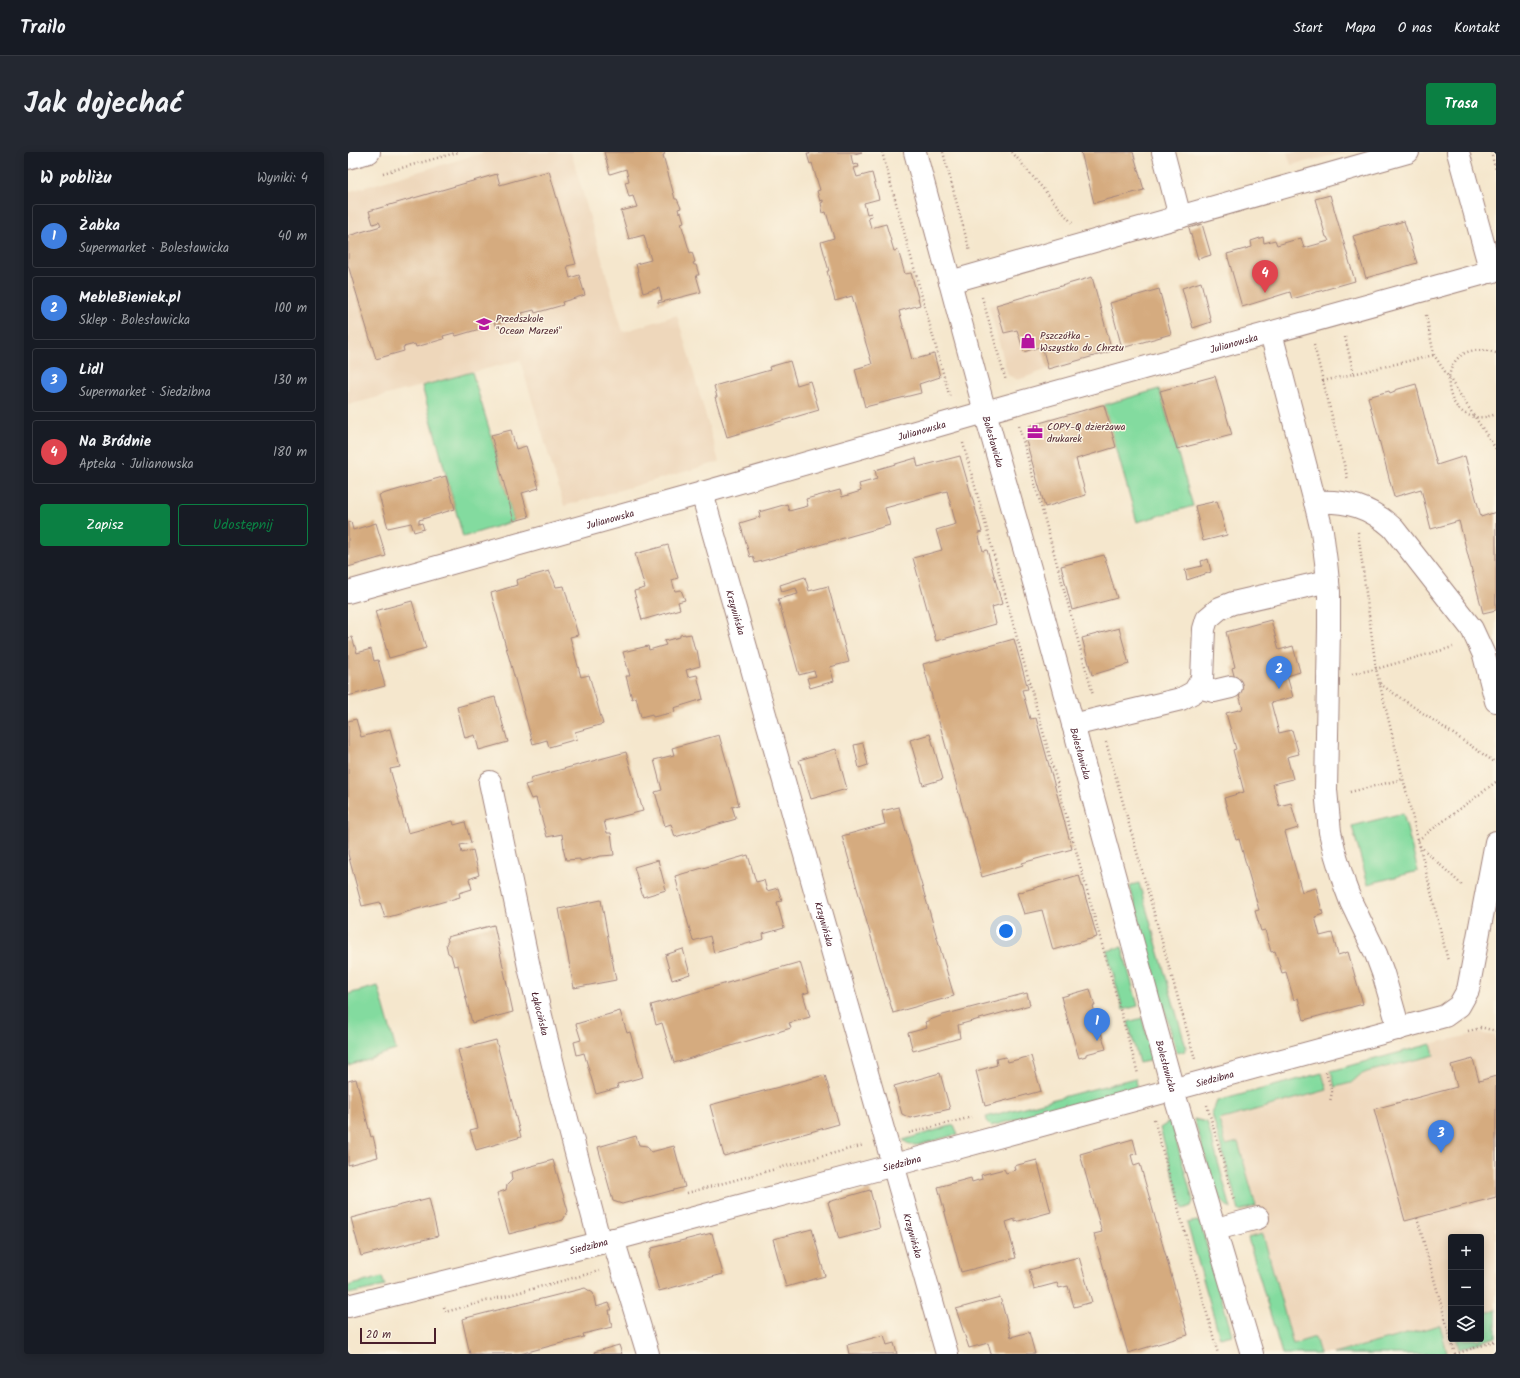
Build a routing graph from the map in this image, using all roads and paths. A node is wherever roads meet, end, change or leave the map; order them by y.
1 (369, 152) edge
2 (459, 152) edge
3 (882, 152) edge
4 (915, 152) edge
5 (943, 152) edge
6 (1012, 152) edge
7 (1163, 152) edge
8 (1408, 152) edge
9 (1458, 152) edge
10 (1491, 152) edge
11 (348, 158) edge
12 (1496, 171) edge
13 (378, 175) dead end
14 (1180, 217) junction
15 (1072, 223) dead end
16 (1494, 271) edge
17 (976, 275) junction
18 (950, 282) junction
19 (1426, 312) dead end
20 (1271, 333) junction
21 (1345, 335) dead end
22 (1313, 343) dead end
23 (1496, 353) edge
24 (1434, 355) junction
25 (1354, 374) junction
26 (1449, 376) junction
27 (1323, 381) junction
28 (1013, 404) junction
29 (985, 412) junction
30 (1496, 414) edge
31 (1474, 416) junction
32 (956, 420) junction
33 (1496, 449) edge
34 (702, 493) junction
35 (1315, 502) junction
36 (1354, 505) junction
37 (1328, 581) junction
38 (348, 592) edge
39 (1478, 640) junction
40 (1376, 669) junction
41 (1328, 679) junction
42 (1379, 684) junction
43 (1198, 687) junction
44 (1231, 687) dead end
45 (1496, 701) edge
46 (1100, 718) junction
47 (1073, 725) junction
48 (1496, 763) edge
49 (1403, 779) junction
50 (490, 782) dead end
51 (1496, 782) edge
52 (1326, 798) junction
53 (1418, 840) junction
54 (1496, 842) edge
55 (1419, 845) junction
56 (1484, 906) junction
57 (1449, 964) dead end
58 (1399, 1029) junction
59 (1328, 1080) dead end
60 (1200, 1083) junction
61 (1173, 1090) junction
62 (1148, 1097) junction
63 (1330, 1102) dead end
64 (894, 1165) junction
65 (1417, 1218) dead end
66 (1249, 1221) joint
67 (1216, 1229) junction
68 (607, 1241) junction
69 (603, 1273) dead end
70 (442, 1301) dead end
71 (348, 1306) edge
72 (1496, 1341) edge
73 (1496, 1352) edge
74 (648, 1354) edge
75 (947, 1354) edge
76 (1218, 1354) edge
77 (1252, 1354) edge
78 (1455, 1354) edge
79 (1490, 1354) edge

1 - 11 street
2 - 13 path
3 - 32 path
4 - 18 street, Bolesławicka
5 - 17 path
6 - 15 path
7 - 14 street
8 - 14 street
9 - 16 street
10 - 12 path
14 - 17 street
16 - 20 street, Julianowska
17 - 18 street
17 - 28 path
18 - 29 street, Bolesławicka
19 - 24 path
20 - 28 street, Julianowska
20 - 35 street
21 - 25 path
22 - 27 path
23 - 26 path
24 - 25 path
24 - 26 path
25 - 27 path
26 - 31 path
26 - 31 path
27 - 36 path
28 - 29 street, Julianowska
28 - 46 path
29 - 32 street, Julianowska
29 - 47 street, Bolesławicka
30 - 31 path
31 - 33 path
32 - 34 street, Julianowska
32 - 62 path
34 - 38 street, Julianowska
34 - 64 street, Krzywińska
35 - 36 street
35 - 37 street
36 - 39 street
36 - 40 path
37 - 41 street
37 - 43 street
39 - 40 path
39 - 45 street
40 - 41 path
40 - 42 path
41 - 52 street
42 - 48 path
42 - 49 path
43 - 44 street
43 - 46 street
46 - 47 street
46 - 60 path
47 - 61 street, Bolesławicka
49 - 52 path
49 - 53 path
50 - 68 street, Łąkocińska
51 - 53 path
52 - 58 street
53 - 55 path
54 - 56 street
55 - 56 path
55 - 57 path
56 - 58 street, Siedzibna
58 - 60 street, Siedzibna
59 - 63 path
60 - 61 street, Siedzibna
60 - 66 path
61 - 62 street, Siedzibna
61 - 67 street, Bolesławicka
62 - 64 street, Siedzibna
62 - 76 path
64 - 68 street, Siedzibna
64 - 75 street, Krzywińska
65 - 78 path
66 - 67 street
67 - 77 street, Bolesławicka
68 - 71 street, Siedzibna
68 - 74 street, Łąkocińska
69 - 70 path
72 - 78 path
73 - 79 path

